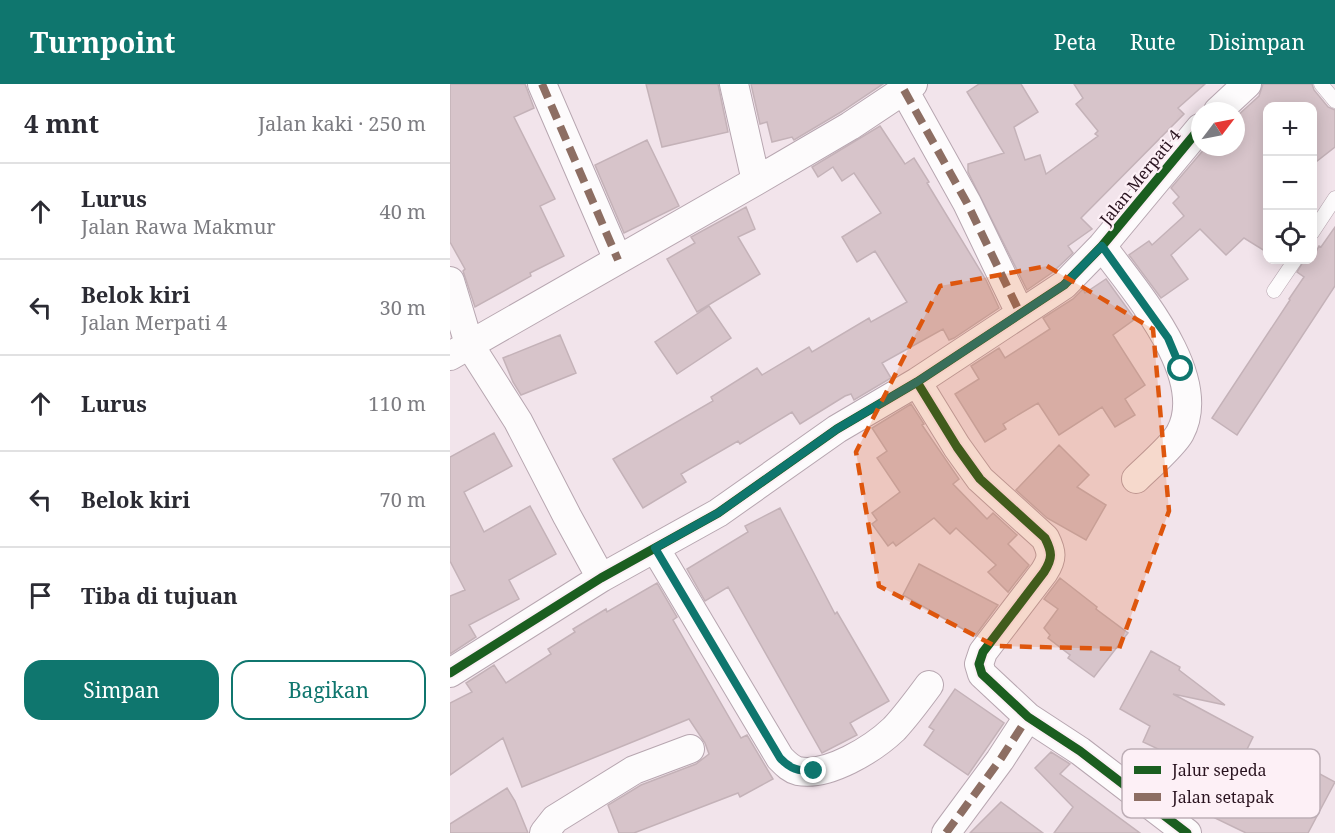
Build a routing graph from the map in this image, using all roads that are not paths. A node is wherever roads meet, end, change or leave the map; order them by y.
1 (542, 84) edge
2 (734, 84) edge
3 (1247, 84) edge
4 (1321, 84) edge
5 (908, 87) edge
6 (1335, 101) edge
7 (1228, 102) edge
8 (1191, 139) edge
9 (756, 181) junction
10 (1335, 198) edge
11 (1317, 225) edge
12 (1102, 246) junction
13 (618, 260) junction
14 (1292, 264) edge
15 (450, 281) edge
16 (1274, 291) dead end
17 (1020, 313) junction
18 (460, 350) edge
19 (917, 382) junction
20 (1136, 479) dead end
21 (655, 548) junction
22 (602, 578) junction
23 (450, 673) edge
24 (929, 685) dead end
25 (1028, 717) junction
26 (690, 749) dead end
27 (1122, 783) edge
28 (1167, 818) edge
29 (544, 833) edge
30 (946, 833) edge
31 (1187, 833) edge

1 - 13 street
2 - 9 street
3 - 7 street
4 - 6 lane
5 - 9 street
5 - 17 street
8 - 12 street, Jalan Merpati 4
9 - 13 street
10 - 11 lane
12 - 17 street, Jalan Merpati 4
12 - 20 street
13 - 18 street
14 - 16 lane
15 - 18 street
17 - 19 street, Jalan Merpati 4
18 - 22 street
19 - 21 street, Jalan Merpati 4
19 - 25 street
21 - 22 street, Jalan Merpati 4
21 - 24 street
22 - 23 street, Jalan Merpati 4
25 - 27 street
25 - 30 street
26 - 29 street
28 - 31 street

